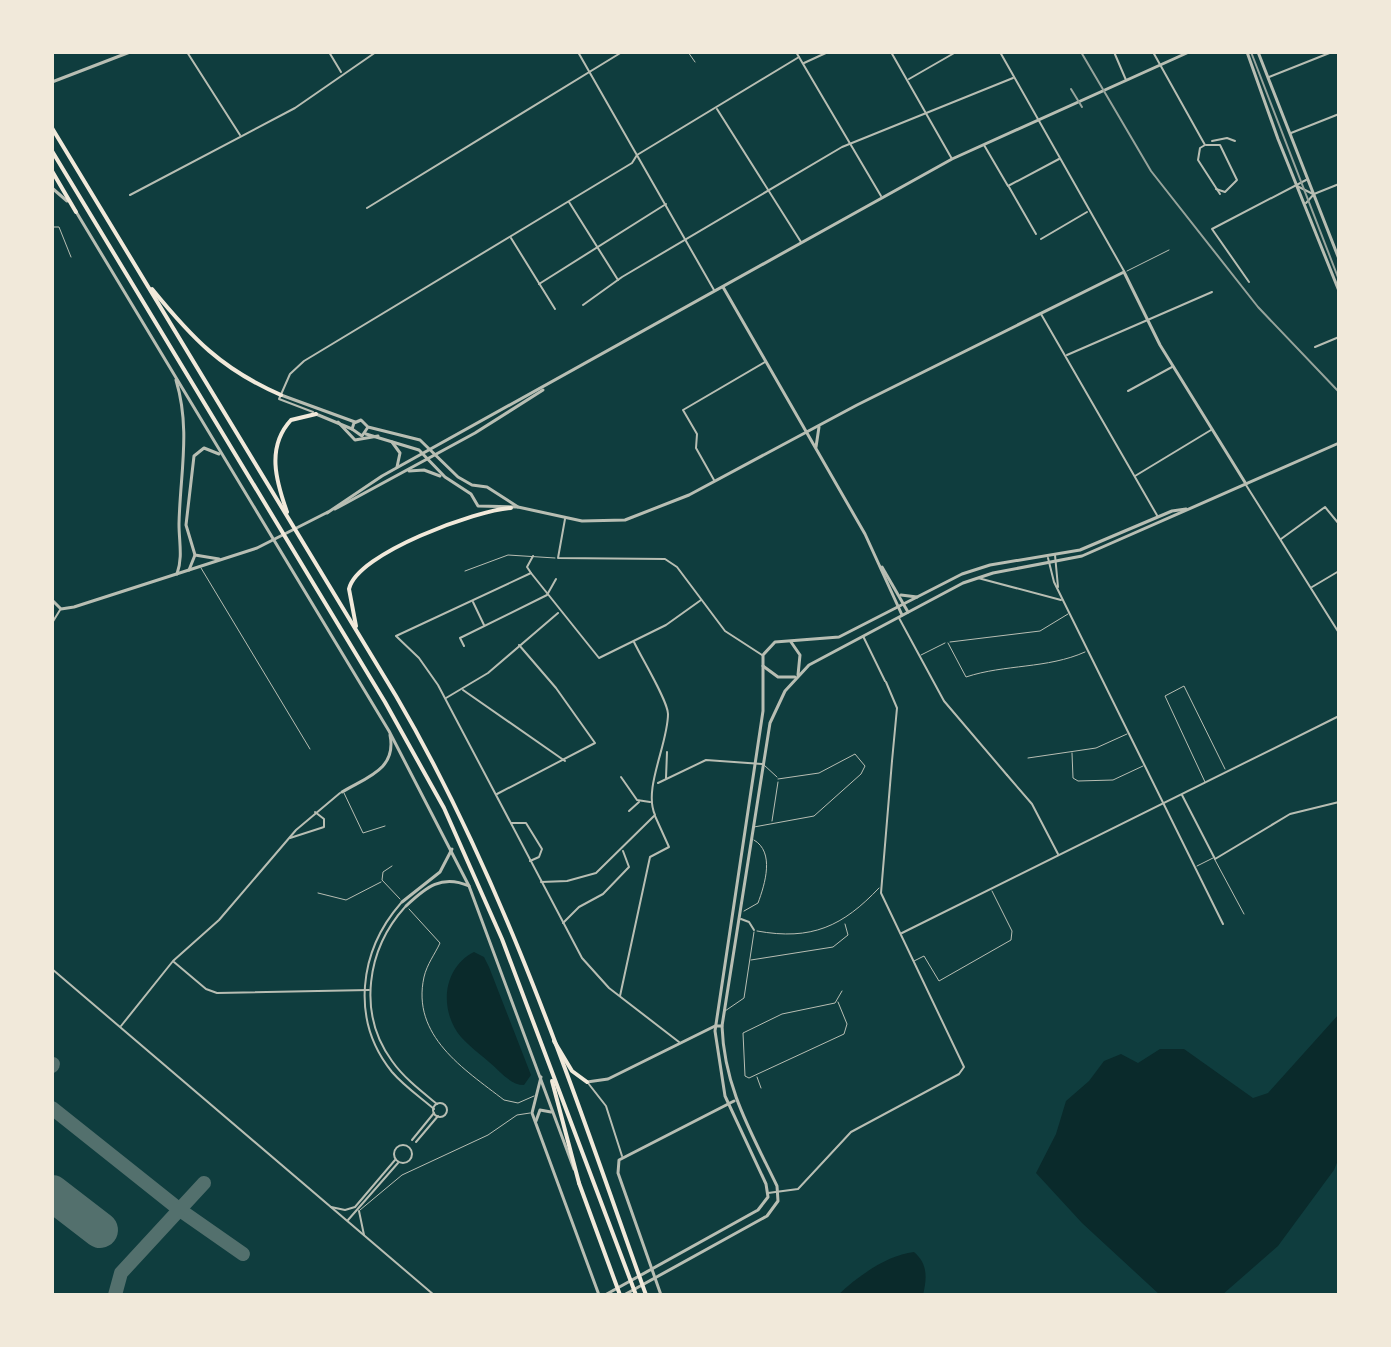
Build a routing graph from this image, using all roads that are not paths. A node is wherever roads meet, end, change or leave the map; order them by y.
1 (130, 52) edge
2 (187, 52) edge
3 (329, 52) edge
4 (376, 52) edge
5 (578, 52) edge
6 (622, 52) edge
7 (688, 52) edge
8 (796, 52) edge
9 (828, 52) edge
10 (891, 52) edge
11 (956, 52) edge
12 (1000, 52) edge
13 (1114, 52) edge
14 (1153, 52) edge
15 (1189, 52) edge
16 (1247, 52) edge
17 (1258, 52) edge
18 (1332, 52) edge
19 (799, 57) junction
20 (695, 62) dead end
21 (803, 64) junction
22 (1160, 64) junction
23 (588, 71) junction
24 (341, 73) junction
25 (1268, 77) junction
26 (1013, 78) junction
27 (907, 80) junction
28 (1126, 80) junction
29 (52, 82) edge
30 (716, 108) junction
31 (1339, 114) edge
32 (926, 115) junction
33 (1036, 119) junction
34 (52, 128) edge
35 (1291, 133) junction
36 (241, 136) junction
37 (1235, 141) dead end
38 (1211, 142) junction
39 (850, 143) junction
40 (983, 144) junction
41 (1205, 145) junction
42 (52, 151) edge
43 (637, 155) junction
44 (952, 159) junction
45 (1059, 159) junction
46 (52, 171) edge
47 (1308, 179) junction
48 (1339, 184) edge
49 (1008, 186) junction
50 (1297, 186) junction
51 (52, 188) edge
52 (1214, 189) junction
53 (767, 191) junction
54 (1220, 194) dead end
55 (1314, 194) junction
56 (130, 195) dead end
57 (881, 197) junction
58 (569, 202) junction
59 (1305, 203) junction
60 (666, 204) junction
61 (367, 208) dead end
62 (1088, 211) junction
63 (76, 212) junction
64 (52, 227) edge
65 (1036, 234) dead end
66 (510, 237) junction
67 (686, 239) junction
68 (1041, 239) dead end
69 (801, 242) junction
70 (597, 247) junction
71 (1169, 250) dead end
72 (71, 257) dead end
73 (1339, 259) edge
74 (1124, 272) junction
75 (142, 277) junction
76 (619, 281) junction
77 (1249, 282) dead end
78 (539, 284) junction
79 (723, 287) junction
80 (715, 291) junction
81 (1339, 291) edge
82 (1212, 292) dead end
83 (583, 305) dead end
84 (555, 309) dead end
85 (1041, 313) junction
86 (1146, 319) junction
87 (1339, 337) edge
88 (1315, 347) dead end
89 (1066, 356) junction
90 (766, 361) junction
91 (1173, 366) junction
92 (171, 369) junction
93 (545, 387) junction
94 (1128, 391) dead end
95 (281, 395) junction
96 (316, 414) junction
97 (338, 422) junction
98 (355, 422) junction
99 (368, 427) junction
100 (819, 427) junction
101 (352, 429) junction
102 (1212, 429) junction
103 (366, 434) junction
104 (808, 434) junction
105 (378, 436) junction
106 (389, 440) junction
107 (1339, 443) edge
108 (447, 448) junction
109 (816, 448) junction
110 (430, 450) junction
111 (423, 454) junction
112 (434, 455) junction
113 (223, 458) junction
114 (427, 459) junction
115 (441, 462) junction
116 (396, 468) junction
117 (405, 472) junction
118 (1135, 476) junction
119 (445, 477) junction
120 (715, 481) junction
121 (1246, 484) junction
122 (480, 486) junction
123 (494, 494) junction
124 (473, 497) junction
125 (490, 505) junction
126 (518, 507) junction
127 (511, 508) junction
128 (327, 513) junction
129 (566, 519) junction
130 (289, 520) junction
131 (1160, 520) junction
132 (1339, 524) edge
133 (1280, 539) junction
134 (195, 555) junction
135 (1055, 555) junction
136 (533, 556) junction
137 (1048, 557) junction
138 (558, 558) junction
139 (223, 559) junction
140 (182, 560) junction
141 (878, 561) junction
142 (1056, 563) junction
143 (1050, 565) junction
144 (200, 566) junction
145 (189, 570) junction
146 (465, 571) dead end
147 (1339, 571) edge
148 (531, 573) junction
149 (177, 574) junction
150 (977, 578) junction
151 (556, 579) dead end
152 (1058, 588) junction
153 (1311, 588) junction
154 (547, 595) junction
155 (900, 595) junction
156 (917, 597) junction
157 (702, 599) junction
158 (52, 600) edge
159 (1064, 600) junction
160 (472, 601) junction
161 (904, 604) junction
162 (897, 607) junction
163 (61, 609) junction
164 (559, 612) junction
165 (908, 612) junction
166 (1070, 613) junction
167 (900, 616) junction
168 (52, 623) edge
169 (484, 626) junction
170 (357, 633) junction
171 (1339, 633) edge
172 (863, 636) junction
173 (790, 641) junction
174 (634, 642) junction
175 (948, 643) junction
176 (519, 645) junction
177 (464, 646) dead end
178 (1089, 650) junction
179 (763, 655) junction
180 (918, 657) junction
181 (763, 666) junction
182 (797, 676) junction
183 (462, 689) junction
184 (445, 698) junction
185 (1339, 716) edge
186 (389, 731) junction
187 (1129, 732) junction
188 (310, 749) dead end
189 (667, 752) dead end
190 (1072, 752) junction
191 (1028, 758) dead end
192 (565, 761) junction
193 (755, 763) junction
194 (763, 764) junction
195 (1145, 765) junction
196 (1226, 772) junction
197 (621, 777) dead end
198 (666, 779) junction
199 (778, 779) junction
200 (1205, 782) junction
201 (657, 784) junction
202 (342, 792) junction
203 (1181, 794) junction
204 (495, 795) junction
205 (639, 802) junction
206 (650, 802) junction
207 (1339, 802) edge
208 (1163, 803) junction
209 (629, 811) dead end
210 (315, 812) junction
211 (655, 815) junction
212 (771, 823) junction
213 (510, 824) junction
214 (385, 826) dead end
215 (754, 827) junction
216 (289, 839) junction
217 (752, 839) junction
218 (452, 849) junction
219 (622, 849) junction
220 (1058, 854) junction
221 (1214, 858) junction
222 (530, 861) junction
223 (392, 866) dead end
224 (1195, 867) junction
225 (382, 881) junction
226 (540, 882) junction
227 (469, 886) junction
228 (879, 888) dead end
229 (991, 888) junction
230 (318, 893) dead end
231 (402, 902) junction
232 (406, 906) junction
233 (741, 911) junction
234 (1244, 914) dead end
235 (739, 919) junction
236 (844, 922) junction
237 (562, 923) junction
238 (1223, 924) dead end
239 (754, 930) junction
240 (901, 934) junction
241 (750, 960) junction
242 (173, 961) junction
243 (914, 961) junction
244 (52, 969) edge
245 (364, 990) junction
246 (370, 990) junction
247 (842, 991) dead end
248 (620, 997) junction
249 (838, 1002) junction
250 (725, 1011) junction
251 (715, 1026) junction
252 (722, 1026) junction
253 (120, 1027) junction
254 (549, 1031) junction
255 (680, 1043) junction
256 (549, 1067) junction
257 (756, 1075) junction
258 (541, 1077) junction
259 (587, 1082) junction
260 (761, 1088) dead end
261 (534, 1096) junction
262 (736, 1101) junction
263 (437, 1104) junction
264 (728, 1105) junction
265 (434, 1111) junction
266 (532, 1113) junction
267 (553, 1114) junction
268 (438, 1116) junction
269 (537, 1125) junction
270 (622, 1156) junction
271 (397, 1161) junction
272 (579, 1183) junction
273 (768, 1193) junction
274 (779, 1193) junction
275 (330, 1207) junction
276 (355, 1207) junction
277 (356, 1212) junction
278 (347, 1221) junction
279 (365, 1236) junction
280 (660, 1292) edge
281 (434, 1295) edge
282 (599, 1295) edge
283 (605, 1295) edge
284 (622, 1295) edge
285 (636, 1295) edge
286 (646, 1295) edge

1 - 29 street
2 - 36 street
3 - 24 street
4 - 24 street
5 - 23 street
6 - 23 street
7 - 20 lane
8 - 19 street
9 - 21 street
10 - 27 street
11 - 27 street
12 - 26 street
13 - 28 street
14 - 22 street
15 - 22 street
16 - 50 street
17 - 25 street
18 - 25 street
19 - 21 street
19 - 30 street
21 - 39 street
22 - 28 street
22 - 41 street
23 - 43 street
23 - 61 street
24 - 36 street
25 - 35 street
26 - 32 street
26 - 33 street
27 - 32 street
28 - 33 street
30 - 43 street
30 - 53 street
31 - 35 street
32 - 39 street
32 - 44 street
33 - 40 street
33 - 45 street
34 - 75 main road
35 - 47 street
36 - 56 street
37 - 38 street
38 - 41 street
38 - 52 street
39 - 53 street
39 - 57 street
40 - 44 street
40 - 49 street
41 - 52 street
42 - 256 main road
43 - 58 street
43 - 60 street
44 - 57 street
45 - 49 street
45 - 62 street
46 - 63 main road
47 - 50 street
47 - 55 street
48 - 55 street
49 - 65 street
50 - 55 street
50 - 59 street
50 - 77 street
51 - 63 street
52 - 54 street
53 - 67 street
53 - 69 street
55 - 59 street
55 - 73 street
57 - 69 street
58 - 66 street
58 - 70 street
59 - 81 street
60 - 67 street
60 - 70 street
62 - 68 street
62 - 74 street
63 - 92 street
64 - 72 lane
66 - 78 street
66 - 95 street
67 - 76 street
67 - 80 street
69 - 79 street
70 - 76 street
70 - 78 street
71 - 74 lane
74 - 85 street
74 - 86 street
75 - 95 main road
75 - 130 main road
76 - 83 street
78 - 84 street
79 - 80 street
79 - 90 street
80 - 93 street
82 - 86 street
85 - 89 street
85 - 100 street
86 - 89 street
86 - 91 street
87 - 88 street
89 - 118 street
90 - 104 street
90 - 120 street
91 - 94 street
91 - 102 street
92 - 113 street
92 - 140 street
93 - 108 street
93 - 110 street
95 - 96 street
95 - 98 street
96 - 97 street
96 - 130 main road
97 - 101 street
97 - 105 street
98 - 99 street
98 - 101 street
99 - 103 street
99 - 110 street
100 - 104 street
100 - 109 street
101 - 103 street
102 - 118 street
102 - 121 street
103 - 105 street
104 - 109 street
104 - 120 street
105 - 106 street
106 - 111 street
106 - 116 street
107 - 121 street
108 - 112 street
108 - 115 street
109 - 141 street
110 - 111 street
110 - 112 street
111 - 114 street
111 - 116 street
112 - 114 street
112 - 115 street
113 - 134 street
113 - 186 street
114 - 117 street
114 - 119 street
115 - 122 street
116 - 128 street
117 - 119 street
117 - 128 street
118 - 131 street
119 - 124 street
120 - 129 street
121 - 131 street
121 - 133 street
122 - 123 street
122 - 124 street
123 - 125 street
123 - 126 street
124 - 125 street
125 - 127 street
126 - 127 street
126 - 129 street
127 - 170 main road
128 - 139 street
129 - 138 street
130 - 170 main road
131 - 135 street
131 - 142 street
132 - 133 street
133 - 153 street
134 - 139 street
134 - 144 street
134 - 145 street
135 - 137 street
135 - 142 street
136 - 138 lane
136 - 146 lane
136 - 148 street
137 - 143 street
137 - 156 street
138 - 157 street
139 - 144 street
140 - 145 street
140 - 149 street
141 - 155 street
141 - 162 street
142 - 143 street
142 - 152 street
143 - 150 street
143 - 152 street
144 - 145 street
144 - 188 lane
145 - 149 street
147 - 153 street
148 - 154 street
148 - 160 street
149 - 163 street
150 - 159 street
150 - 165 street
151 - 154 street
152 - 159 street
153 - 171 street
154 - 164 street
154 - 169 street
155 - 156 street
155 - 161 street
156 - 161 street
157 - 174 street
157 - 179 street
158 - 163 street
159 - 166 street
160 - 169 street
160 - 184 street
161 - 162 street
161 - 165 street
162 - 167 street
162 - 173 street
163 - 168 street
164 - 174 street
164 - 176 street
165 - 167 street
166 - 175 lane
166 - 178 street
167 - 172 street
167 - 180 street
169 - 177 street
170 - 254 main road
172 - 182 street
172 - 240 street
173 - 179 street
173 - 182 street
174 - 201 street
175 - 178 lane
175 - 180 lane
176 - 183 street
176 - 192 street
178 - 187 street
179 - 181 street
180 - 220 street
181 - 182 street
181 - 193 street
182 - 194 street
183 - 184 street
183 - 192 street
184 - 204 street
185 - 196 street
186 - 202 street
186 - 218 street
187 - 190 lane
187 - 195 street
189 - 198 street
190 - 191 lane
190 - 195 lane
192 - 204 street
193 - 194 street
193 - 198 street
193 - 251 street
194 - 199 lane
194 - 215 street
195 - 208 street
196 - 200 street
196 - 200 lane
197 - 205 street
198 - 201 street
199 - 212 lane
199 - 212 lane
200 - 203 street
201 - 206 street
202 - 210 street
202 - 214 lane
203 - 208 street
203 - 221 street
204 - 213 street
205 - 206 street
205 - 209 street
206 - 211 street
207 - 221 street
208 - 220 street
208 - 224 street
210 - 216 street
210 - 216 street
211 - 219 street
211 - 248 street
212 - 215 lane
213 - 222 street
213 - 222 street
215 - 217 street
216 - 242 street
217 - 233 street
217 - 233 lane
218 - 227 street
218 - 231 street
219 - 226 street
219 - 237 street
220 - 229 street
221 - 224 lane
221 - 234 lane
222 - 226 street
223 - 225 lane
224 - 238 street
225 - 230 lane
225 - 231 lane
226 - 237 street
227 - 232 street
227 - 258 street
228 - 236 lane
229 - 240 street
229 - 243 lane
231 - 232 lane
231 - 245 street
232 - 246 street
232 - 261 lane
233 - 235 street
235 - 239 street
235 - 250 street
236 - 239 lane
236 - 241 lane
237 - 248 street
239 - 241 lane
240 - 243 street
241 - 250 lane
242 - 245 street
242 - 253 street
243 - 274 street
244 - 253 street
245 - 246 street
245 - 265 street
246 - 263 street
247 - 249 lane
248 - 255 street
249 - 257 lane
249 - 257 lane
250 - 252 street
251 - 252 street
251 - 255 street
251 - 264 street
252 - 262 street
253 - 275 street
254 - 259 main road
254 - 286 main road
255 - 259 street
256 - 272 main road
256 - 285 main road
257 - 260 lane
258 - 261 street
258 - 267 street
259 - 270 street
261 - 266 street
262 - 264 street
262 - 274 street
263 - 265 street
263 - 268 street
264 - 270 street
264 - 273 street
265 - 268 street
265 - 268 street
266 - 269 street
266 - 277 lane
267 - 269 street
267 - 272 street
269 - 282 street
270 - 280 street
271 - 271 street
271 - 276 street
271 - 277 street
272 - 284 main road
273 - 274 street
273 - 283 street
274 - 284 street
275 - 276 street
275 - 278 street
276 - 277 street
277 - 278 street
277 - 279 street
278 - 279 street
279 - 281 street

